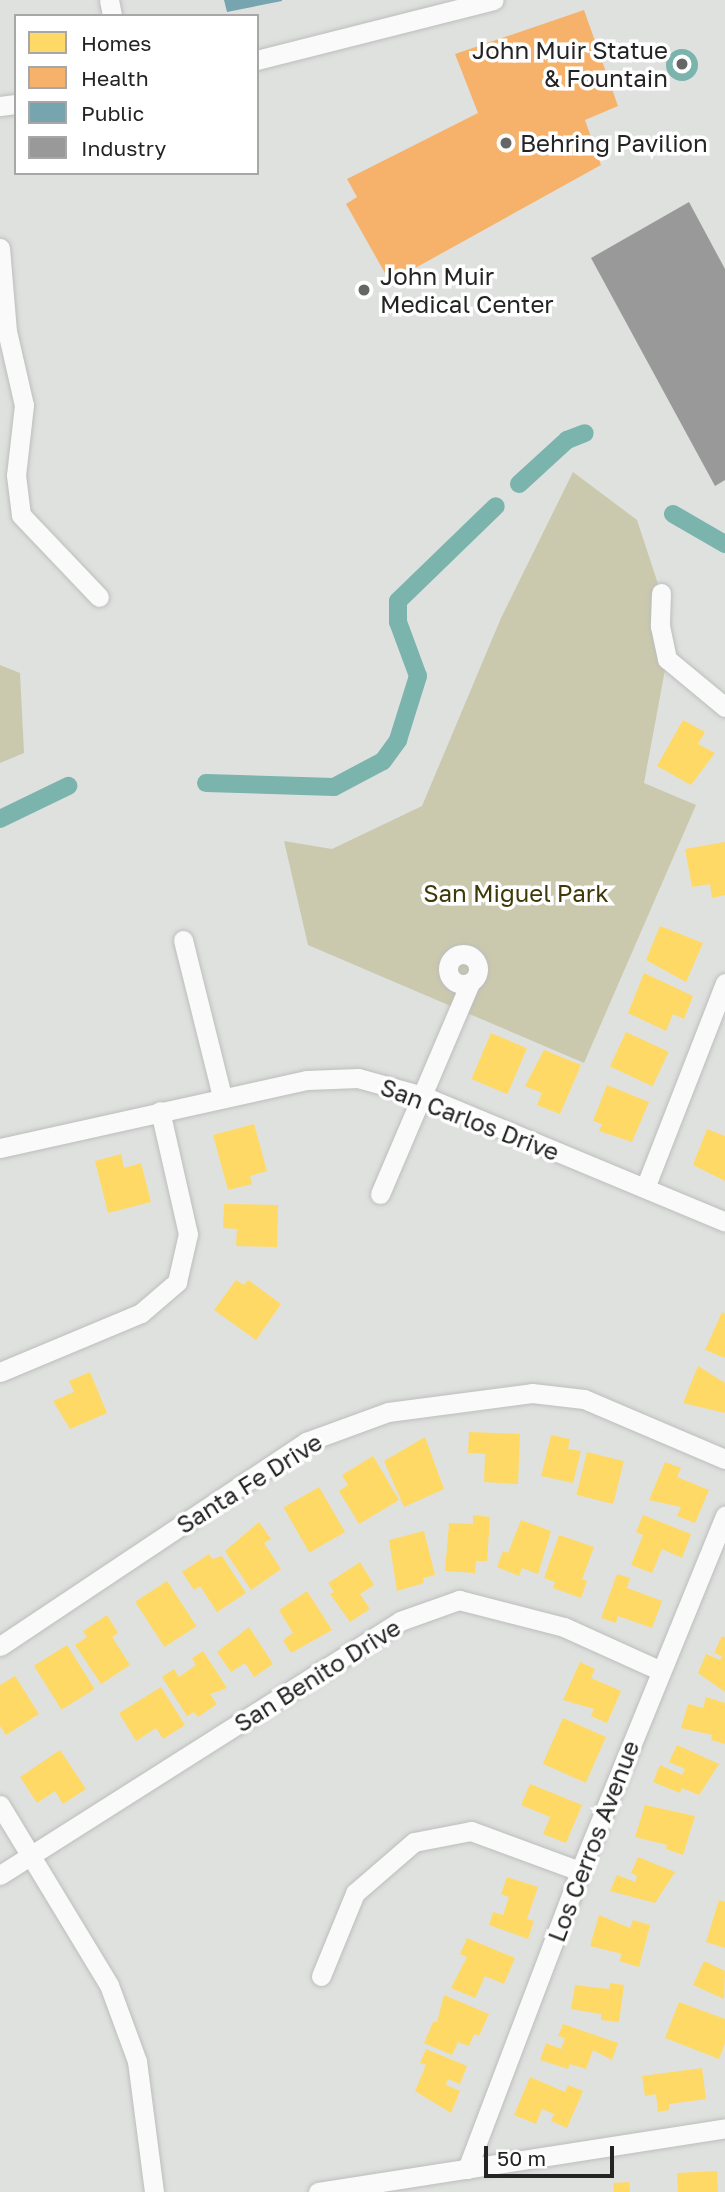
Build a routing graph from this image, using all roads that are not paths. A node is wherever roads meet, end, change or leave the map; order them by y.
1 (494, 0) edge
2 (259, 59) edge
3 (0, 248) edge
4 (661, 593) dead end
5 (99, 597) dead end
6 (725, 708) edge
7 (183, 940) dead end
8 (470, 983) dead end
9 (725, 984) edge
10 (423, 1096) junction
11 (222, 1097) junction
12 (160, 1111) junction
13 (0, 1148) edge
14 (645, 1188) junction
15 (380, 1194) dead end
16 (725, 1222) edge
17 (0, 1372) edge
18 (725, 1459) edge
19 (725, 1515) edge
20 (0, 1646) edge
21 (659, 1670) junction
22 (0, 1805) edge
23 (31, 1856) junction
24 (580, 1871) junction
25 (0, 1875) edge
26 (321, 1976) dead end
27 (725, 2128) edge
28 (467, 2169) junction
29 (154, 2192) edge
30 (318, 2192) edge

1 - 2 street
3 - 5 street
4 - 6 street
7 - 11 street
8 - 10 street
9 - 14 street
10 - 11 street, San Carlos Drive
10 - 14 street, San Carlos Drive
10 - 15 street
11 - 12 street, San Carlos Drive
12 - 13 street, San Carlos Drive
12 - 17 street
14 - 16 street, San Carlos Drive
18 - 20 street, Santa Fe Drive
19 - 21 street, Los Cerros Avenue
21 - 23 street, San Benito Drive
21 - 24 street, Los Cerros Avenue
22 - 23 street
23 - 25 street, San Benito Drive
23 - 29 street
24 - 26 street
24 - 28 street, Los Cerros Avenue
27 - 28 street
28 - 30 street

